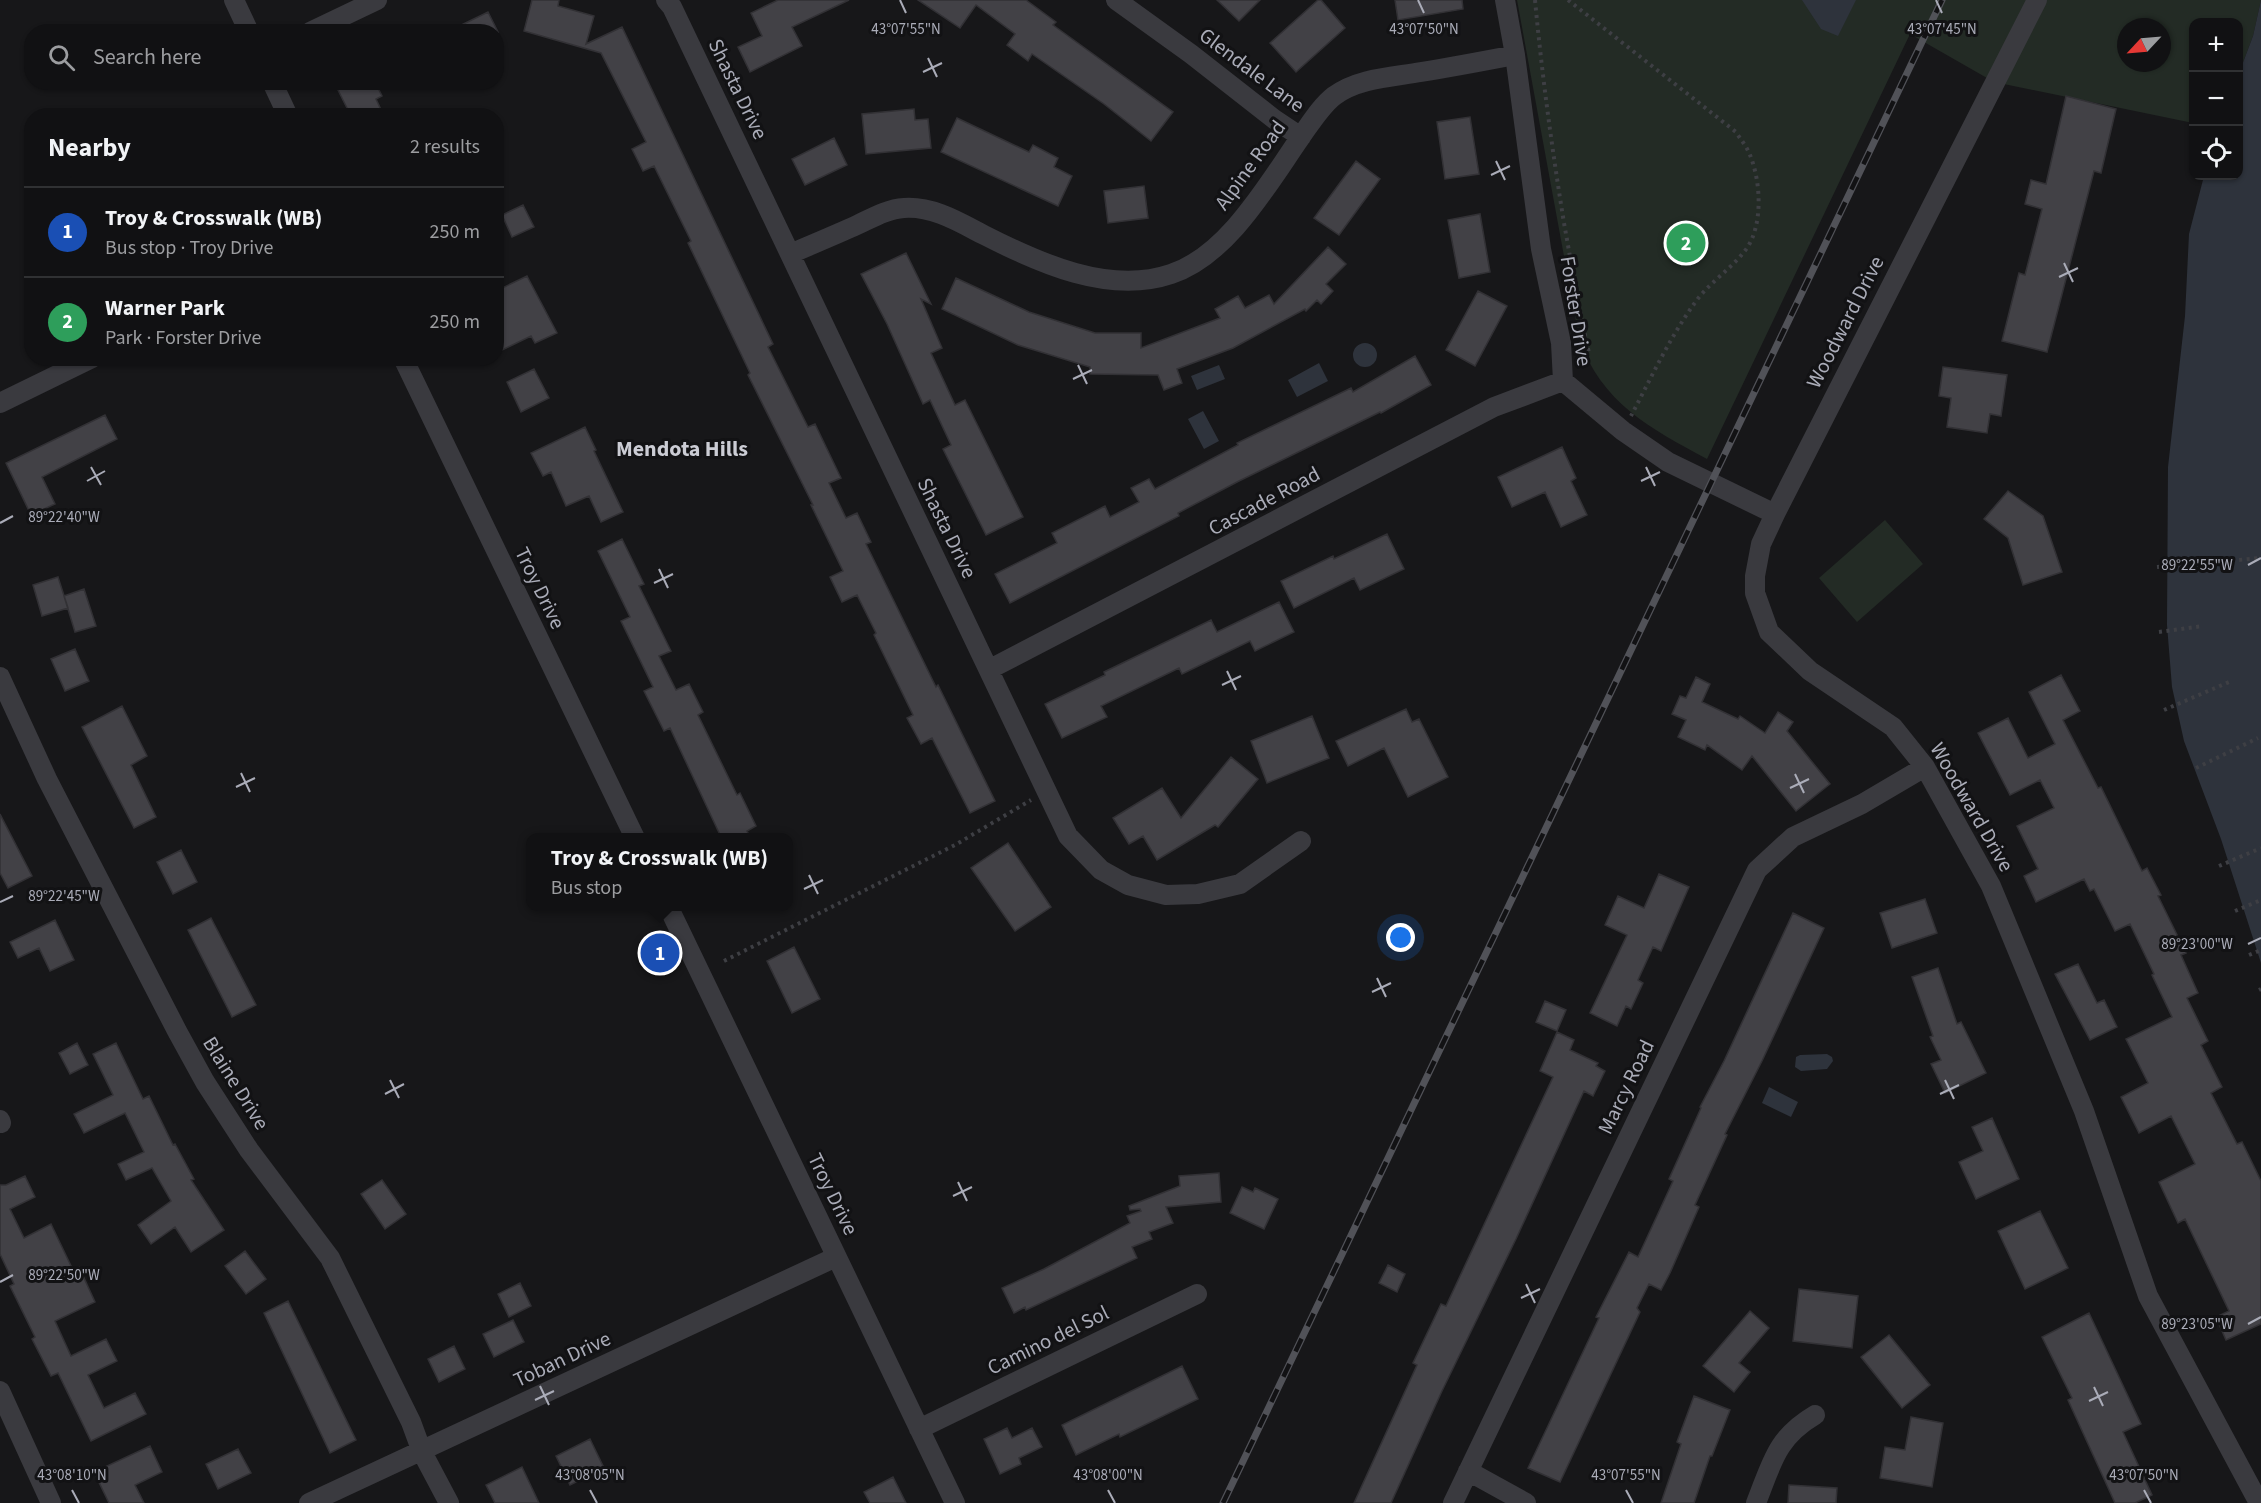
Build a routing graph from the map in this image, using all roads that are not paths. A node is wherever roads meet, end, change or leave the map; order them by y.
1 (234, 0) edge
2 (377, 0) edge
3 (666, 0) edge
4 (1116, 0) edge
5 (1505, 0) edge
6 (2037, 0) edge
7 (245, 24) edge
8 (327, 24) edge
9 (1515, 55) junction
10 (276, 90) edge
11 (284, 108) edge
12 (1301, 137) junction
13 (790, 254) junction
14 (76, 366) edge
15 (407, 366) edge
16 (1563, 381) junction
17 (0, 403) edge
18 (1775, 514) junction
19 (990, 669) junction
20 (0, 677) edge
21 (1925, 767) junction
22 (633, 833) edge
23 (1301, 841) dead end
24 (670, 911) edge
25 (836, 1257) junction
26 (1197, 1294) dead end
27 (0, 1391) edge
28 (1815, 1415) dead end
29 (919, 1430) junction
30 (422, 1452) junction
31 (1468, 1471) junction
32 (51, 1503) edge
33 (309, 1503) edge
34 (449, 1503) edge
35 (955, 1503) edge
36 (1453, 1503) edge
37 (1526, 1503) edge
38 (1756, 1503) edge
39 (2259, 1503) edge

1 - 7 street
2 - 8 street
3 - 13 street, Shasta Drive
4 - 12 street, Glendale Lane
5 - 9 street, Forster Drive
6 - 18 street, Woodward Drive
9 - 12 street, Alpine Road
9 - 16 street, Forster Drive
10 - 11 street
12 - 13 street, Alpine Road
13 - 19 street, Shasta Drive
14 - 17 street
15 - 22 street, Troy Drive
16 - 18 street, Forster Drive
16 - 19 street, Cascade Road
18 - 21 street, Woodward Drive
19 - 23 street, Shasta Drive
20 - 30 street, Blaine Drive
21 - 31 street, Marcy Road
21 - 39 street, Woodward Drive
24 - 25 street, Troy Drive
25 - 29 street, Troy Drive
25 - 30 street, Toban Drive
26 - 29 street, Camino del Sol
27 - 32 street
28 - 38 street
29 - 35 street, Troy Drive
30 - 33 street, Toban Drive
30 - 34 street, Blaine Drive
31 - 36 street, Marcy Road
31 - 37 street

